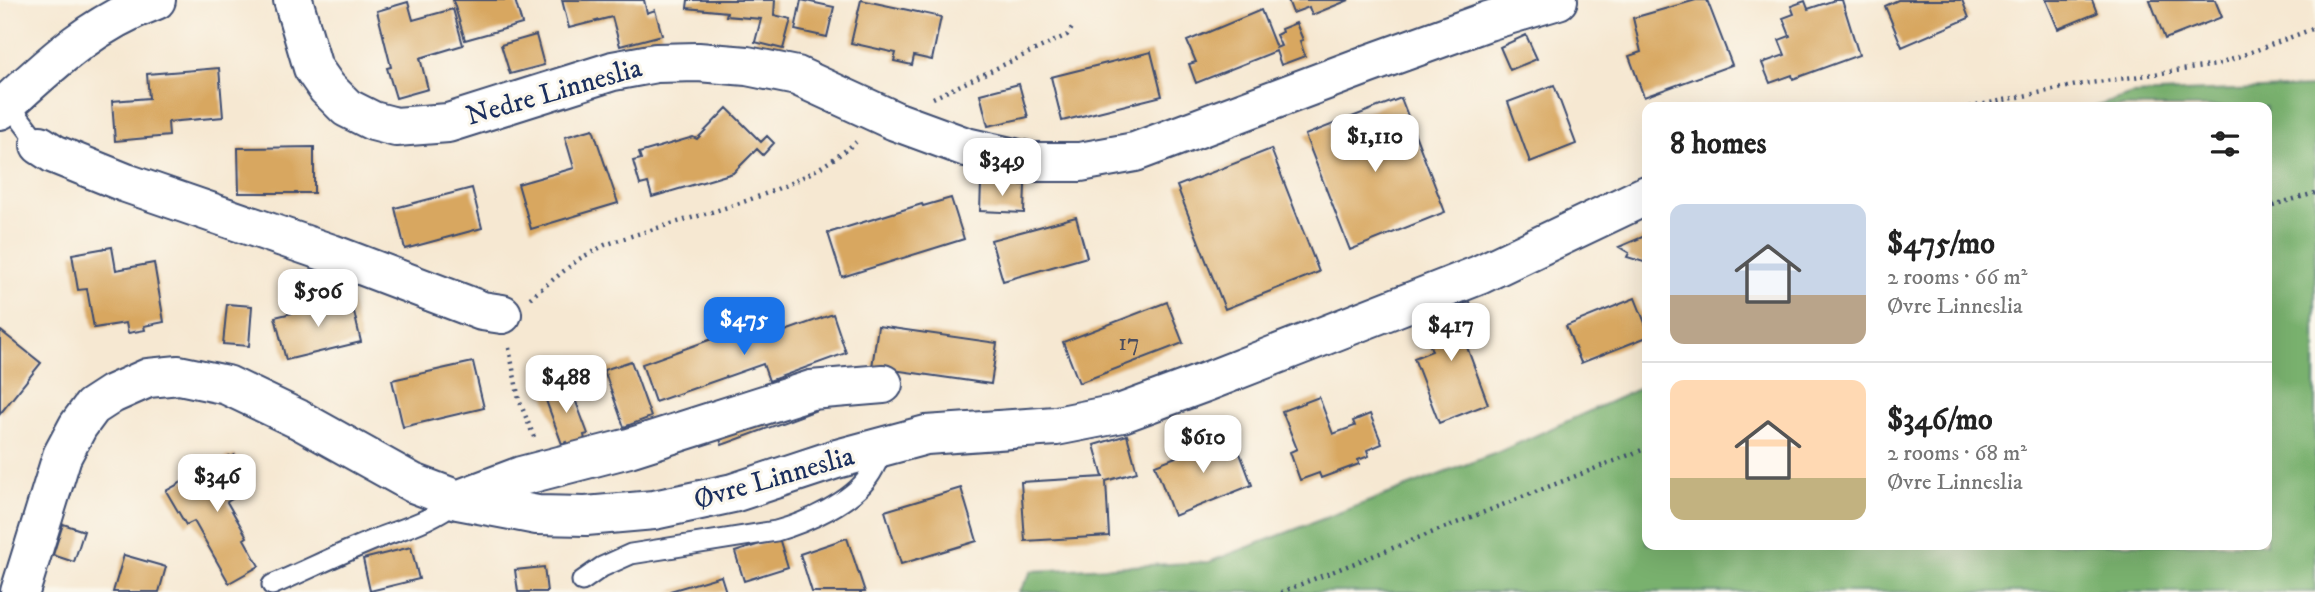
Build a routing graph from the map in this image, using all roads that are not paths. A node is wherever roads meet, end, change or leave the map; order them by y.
1 (156, 0) edge
2 (293, 0) edge
3 (1558, 0) edge
4 (4, 106) edge
5 (40, 145) joint
6 (1642, 197) edge
7 (502, 314) road end
8 (883, 384) dead end
9 (885, 446) junction
10 (458, 500) junction
11 (582, 581) dead end
12 (272, 585) dead end
13 (20, 592) edge

1 - 4 street
2 - 3 street, Nedre Linneslia
4 - 5 lane
5 - 7 street
6 - 9 street, Øvre Linneslia
8 - 10 street
9 - 10 street, Øvre Linneslia
9 - 11 lane
10 - 12 lane
10 - 13 street, Øvre Linneslia

